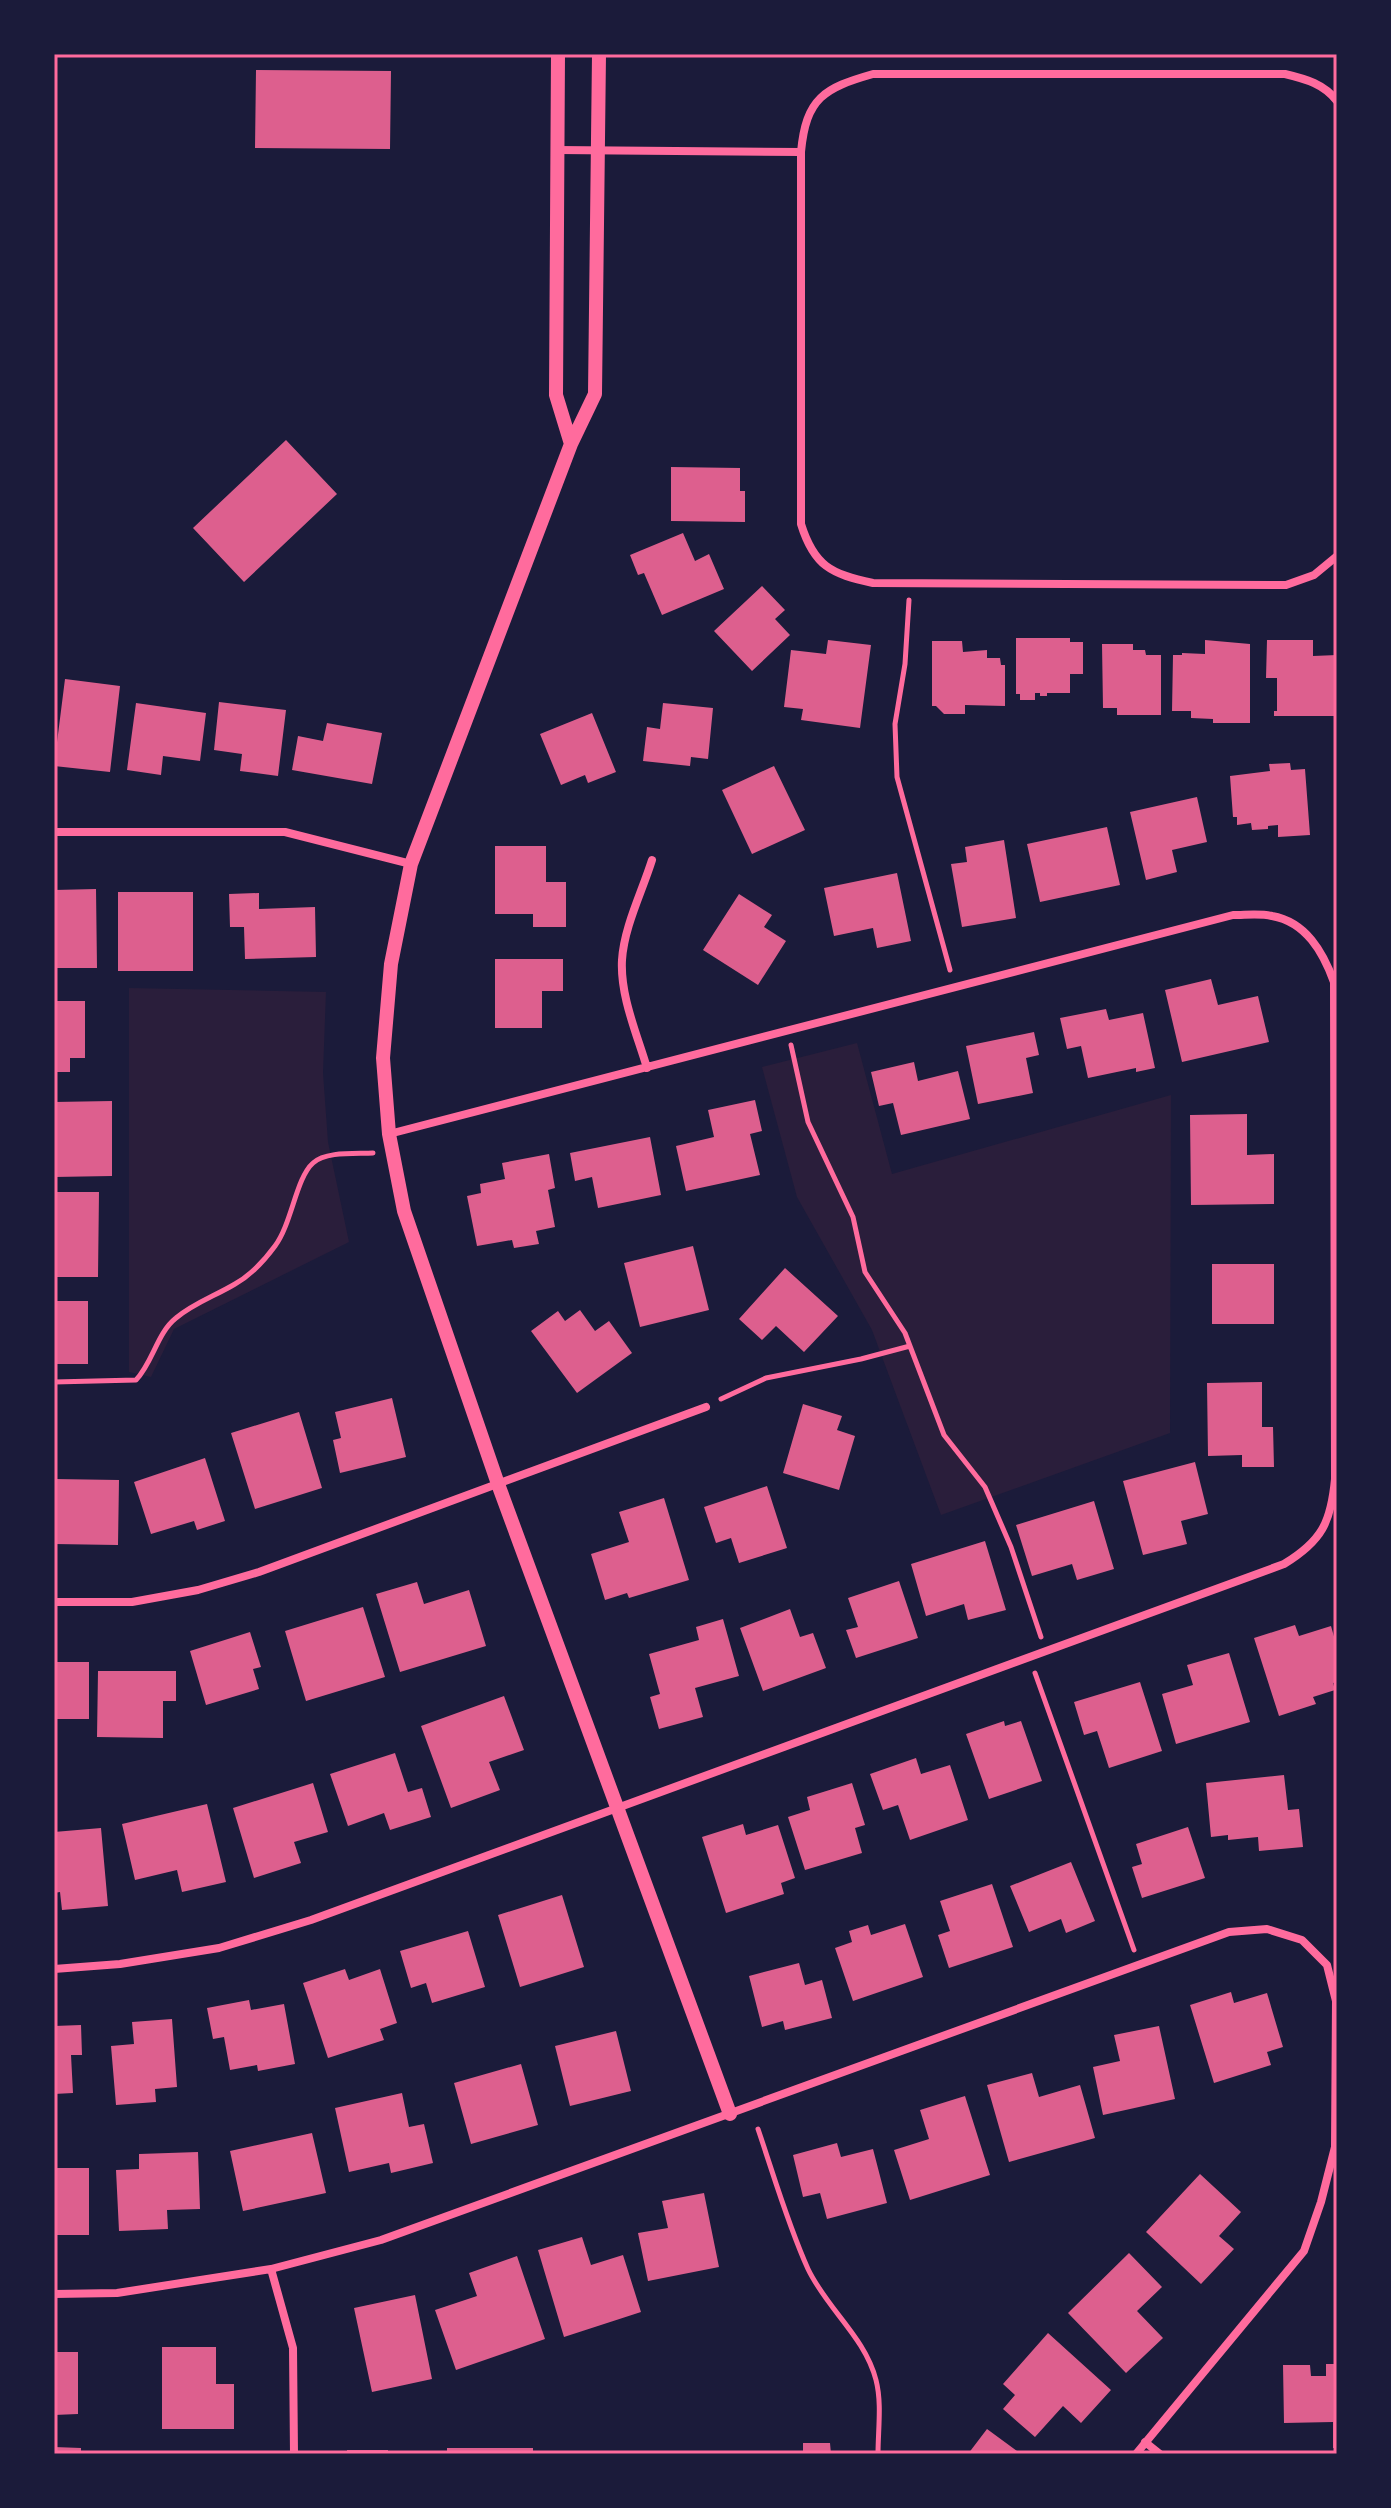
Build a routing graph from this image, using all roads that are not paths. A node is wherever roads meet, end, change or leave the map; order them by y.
1 (558, 54) edge
2 (599, 54) edge
3 (1334, 98) edge
4 (557, 150) junction
5 (598, 151) junction
6 (801, 152) junction
7 (571, 444) junction
8 (1337, 556) edge
9 (54, 832) edge
10 (652, 860) dead end
11 (411, 864) junction
12 (647, 1068) junction
13 (389, 1134) junction
14 (1336, 1235) edge
15 (706, 1407) road end
16 (498, 1484) junction
17 (54, 1602) edge
18 (617, 1808) junction
19 (54, 1969) edge
20 (730, 2114) junction
21 (271, 2269) junction
22 (54, 2294) edge
23 (1145, 2442) junction
24 (294, 2454) edge
25 (1136, 2454) edge
26 (1160, 2454) edge

1 - 4 street
2 - 5 street
3 - 6 street
4 - 5 street
4 - 7 street
5 - 6 street
5 - 7 street
6 - 8 street
7 - 11 street
9 - 11 street
10 - 12 street
11 - 13 street
12 - 13 street
12 - 14 street
13 - 16 street
14 - 18 street
15 - 16 street
16 - 17 street
16 - 18 street
18 - 19 street
18 - 20 street
20 - 21 street
20 - 23 street
21 - 22 street
21 - 24 street
23 - 25 street
23 - 26 street

